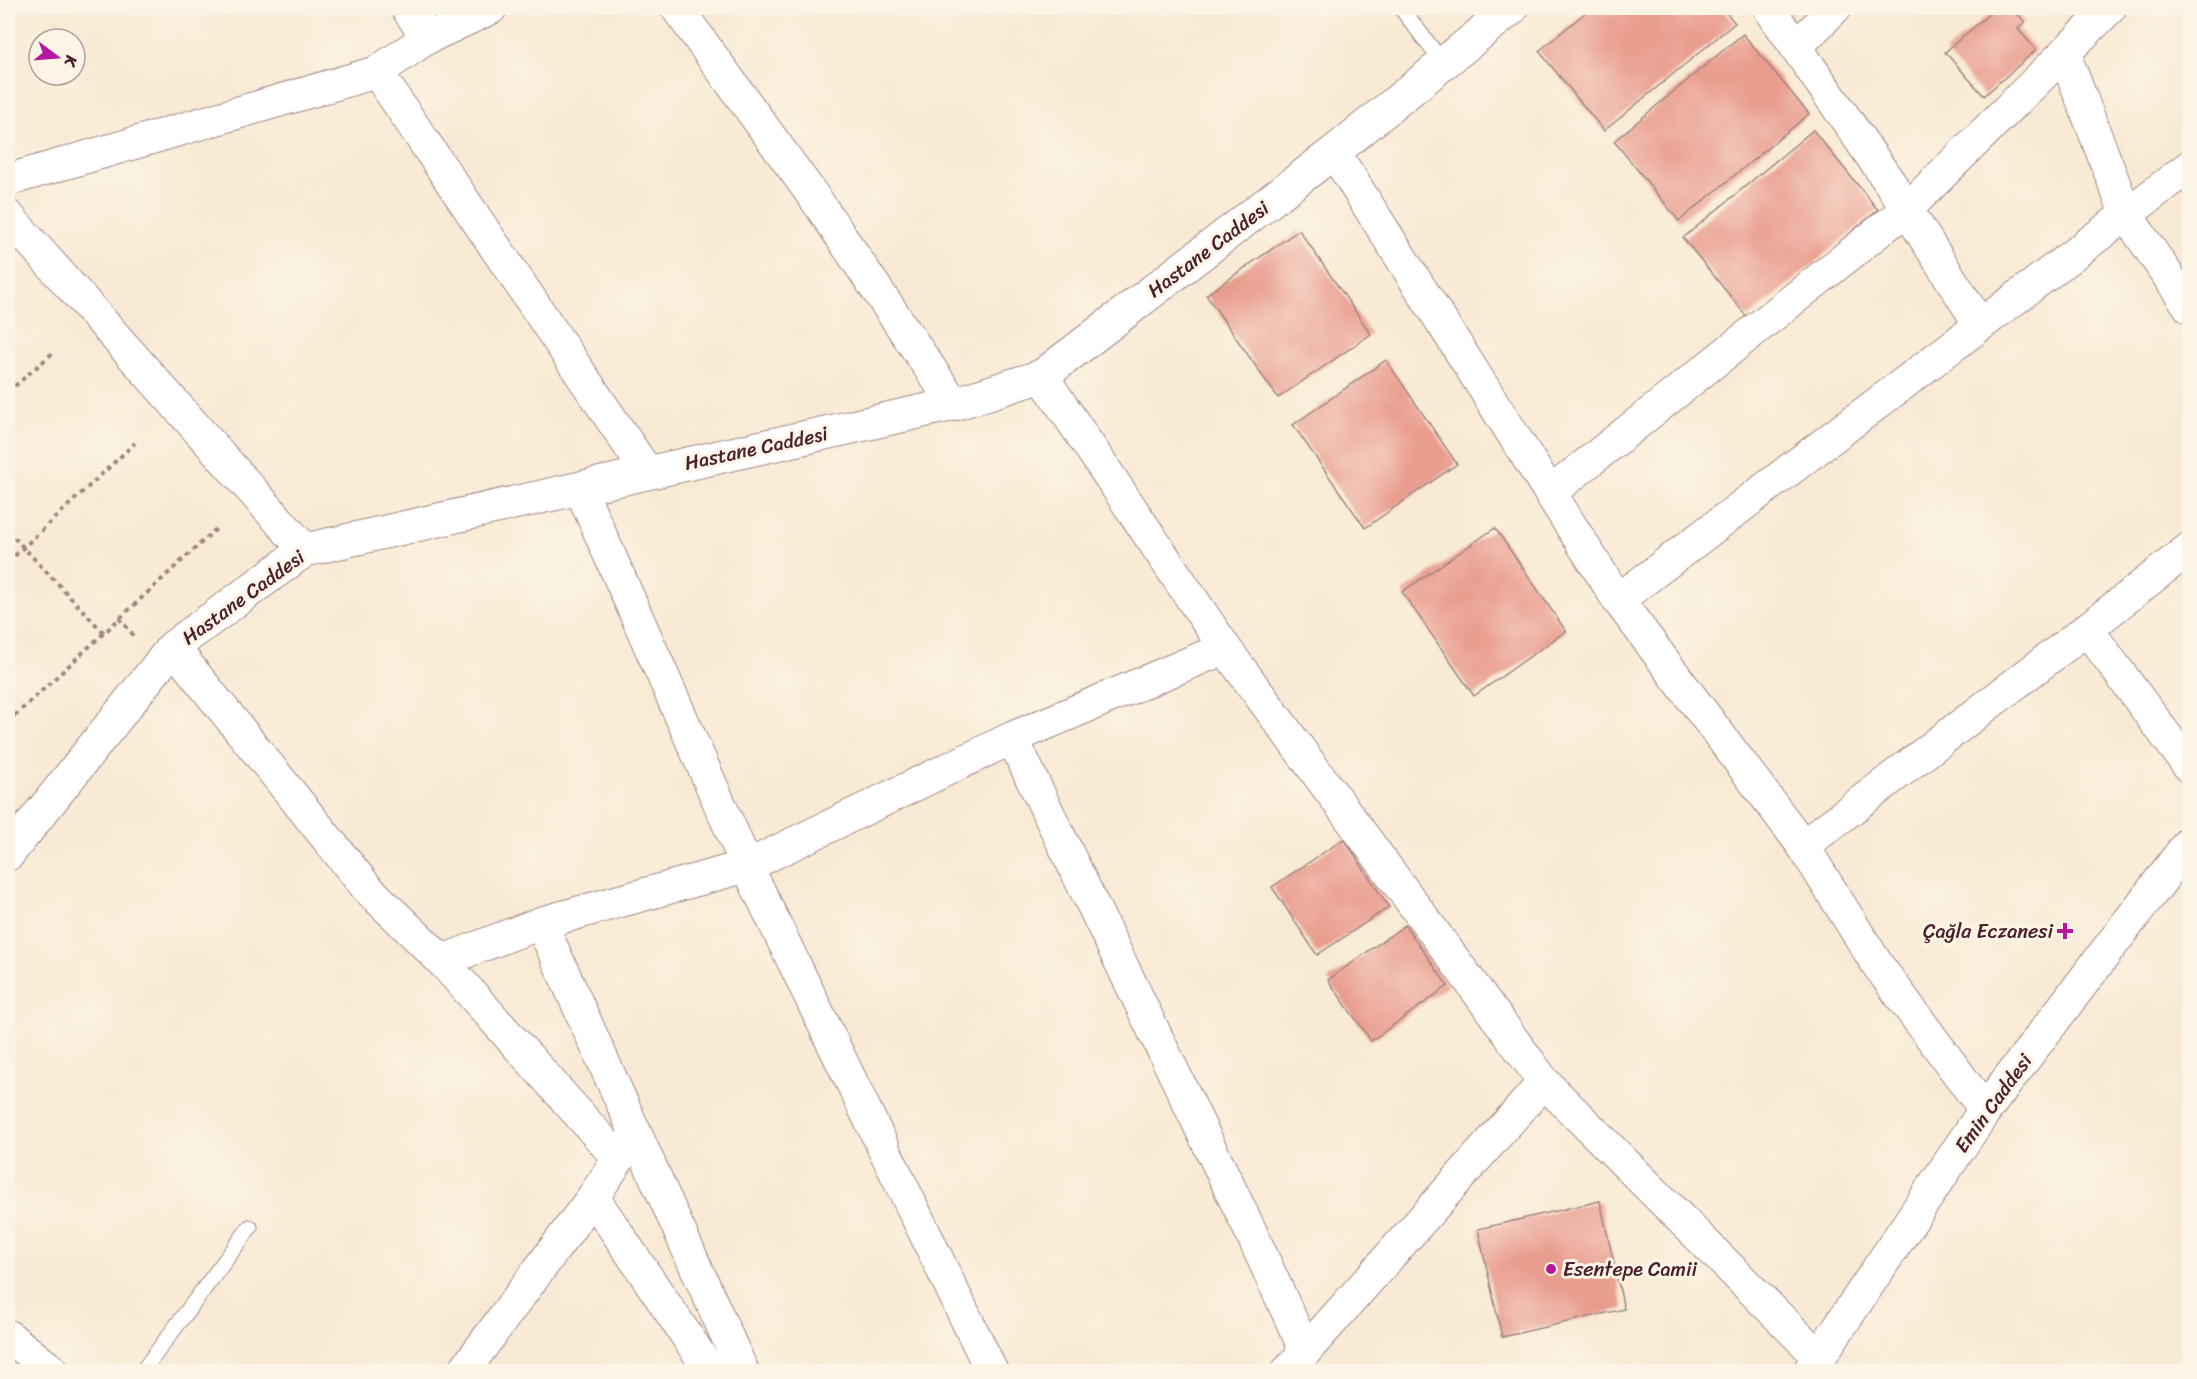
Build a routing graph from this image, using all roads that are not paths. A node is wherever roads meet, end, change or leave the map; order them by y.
1 (407, 8) edge
2 (491, 8) edge
3 (677, 8) edge
4 (1401, 8) edge
5 (1512, 8) edge
6 (1769, 8) edge
7 (1835, 8) edge
8 (2110, 8) edge
9 (427, 38) junction
10 (1796, 47) junction
11 (2064, 53) junction
12 (1443, 63) junction
13 (377, 72) junction
14 (1334, 153) junction
15 (2190, 166) edge
16 (8, 180) edge
17 (1907, 209) junction
18 (2126, 214) junction
19 (8, 216) edge
20 (2190, 308) edge
21 (1980, 325) junction
22 (1042, 376) junction
23 (954, 404) junction
24 (647, 472) junction
25 (580, 488) junction
26 (1551, 492) junction
27 (2190, 548) edge
28 (305, 550) junction
29 (1618, 600) junction
30 (2086, 629) junction
31 (173, 647) junction
32 (1225, 648) junction
33 (1012, 738) junction
34 (2190, 768) edge
35 (2190, 843) edge
36 (1803, 846) junction
37 (8, 854) edge
38 (747, 866) junction
39 (541, 923) junction
40 (442, 961) junction
41 (1544, 1082) junction
42 (1985, 1110) junction
43 (627, 1146) junction
44 (593, 1197) junction
45 (250, 1227) dead end
46 (8, 1336) edge
47 (1296, 1361) edge
48 (1814, 1364) edge
49 (54, 1371) edge
50 (142, 1371) edge
51 (463, 1371) edge
52 (711, 1371) edge
53 (744, 1371) edge
54 (992, 1371) edge

1 - 9 street
2 - 9 street
3 - 23 street
4 - 12 lane
5 - 12 street, Hastane Caddesi
6 - 10 street
7 - 10 street
8 - 11 street
9 - 13 street
10 - 17 street
11 - 17 street
11 - 18 street
12 - 14 street, Hastane Caddesi
13 - 16 street
13 - 24 street
14 - 22 street, Hastane Caddesi
14 - 26 street
15 - 18 street
17 - 21 street
17 - 26 street
18 - 20 street
18 - 21 street
19 - 28 street
21 - 29 street
22 - 23 street, Hastane Caddesi
22 - 32 street
23 - 24 street, Hastane Caddesi
24 - 25 street, Hastane Caddesi
25 - 28 street, Hastane Caddesi
25 - 38 street
26 - 29 street
27 - 30 street
28 - 31 street, Hastane Caddesi
29 - 36 street
30 - 34 street
30 - 36 street
31 - 37 street, Hastane Caddesi
31 - 40 street
32 - 33 street
32 - 41 street
33 - 38 street
33 - 47 street
35 - 42 street, Emin Caddesi
36 - 42 street
38 - 39 street
38 - 54 street
39 - 40 street
39 - 43 street
40 - 43 street
41 - 47 street
41 - 48 street
42 - 48 street, Emin Caddesi
43 - 44 street
43 - 53 street
44 - 51 street
44 - 52 street
45 - 50 lane
46 - 49 street

